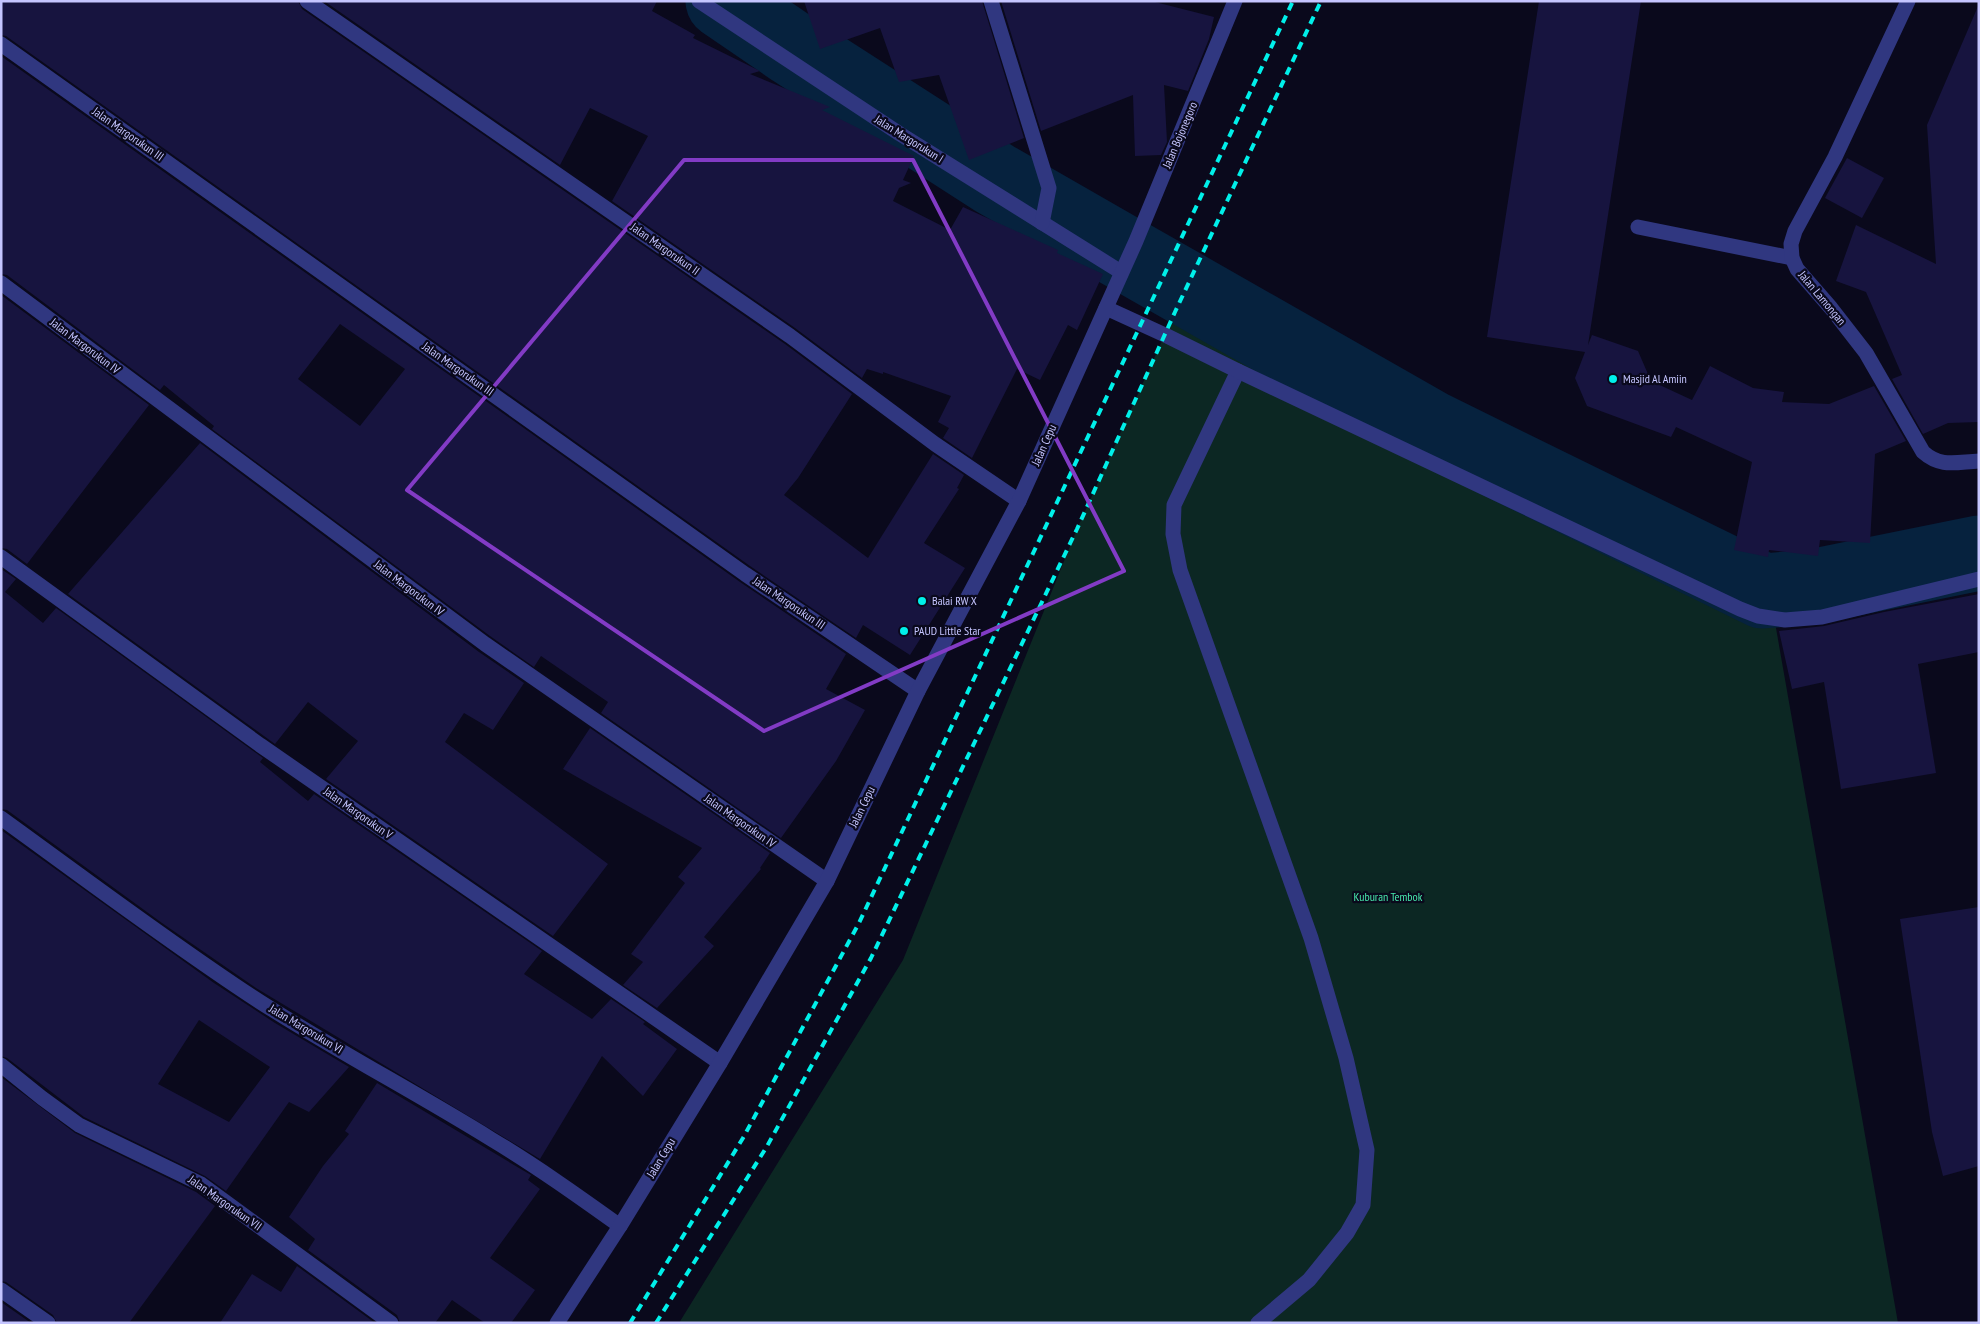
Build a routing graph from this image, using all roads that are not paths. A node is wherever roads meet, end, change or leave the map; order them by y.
1 (308, 1) edge
2 (699, 1) edge
3 (992, 1) edge
4 (1235, 1) edge
5 (1908, 1) edge
6 (1, 44) edge
7 (1043, 219) junction
8 (1638, 227) dead end
9 (1792, 258) junction
10 (1123, 270) junction
11 (1, 283) edge
12 (1106, 308) junction
13 (1238, 371) junction
14 (1979, 461) edge
15 (1019, 501) junction
16 (1, 557) edge
17 (1979, 579) edge
18 (918, 691) junction
19 (1, 818) edge
20 (827, 881) junction
21 (720, 1063) junction
22 (1, 1065) edge
23 (620, 1226) junction
24 (1, 1290) edge
25 (48, 1323) edge
26 (392, 1323) edge
27 (557, 1323) edge
28 (1258, 1323) edge

1 - 15 street, Jalan Margorukun II
2 - 7 street, Jalan Margorukun I
3 - 7 street
4 - 10 street, Jalan Bojonegoro
5 - 9 street, Jalan Lamongan
6 - 18 street, Jalan Margorukun III
7 - 10 street, Jalan Margorukun I
8 - 9 street
9 - 14 street, Jalan Lamongan
10 - 12 street, Jalan Cepu
11 - 20 street, Jalan Margorukun IV
12 - 13 street
12 - 15 street, Jalan Cepu
13 - 17 street
13 - 28 street
15 - 18 street, Jalan Cepu
16 - 21 street, Jalan Margorukun V
18 - 20 street, Jalan Cepu
19 - 23 street, Jalan Margorukun VI
20 - 21 street, Jalan Cepu
21 - 23 street, Jalan Cepu
22 - 26 street, Jalan Margorukun VII
23 - 27 street, Jalan Cepu
24 - 25 street

